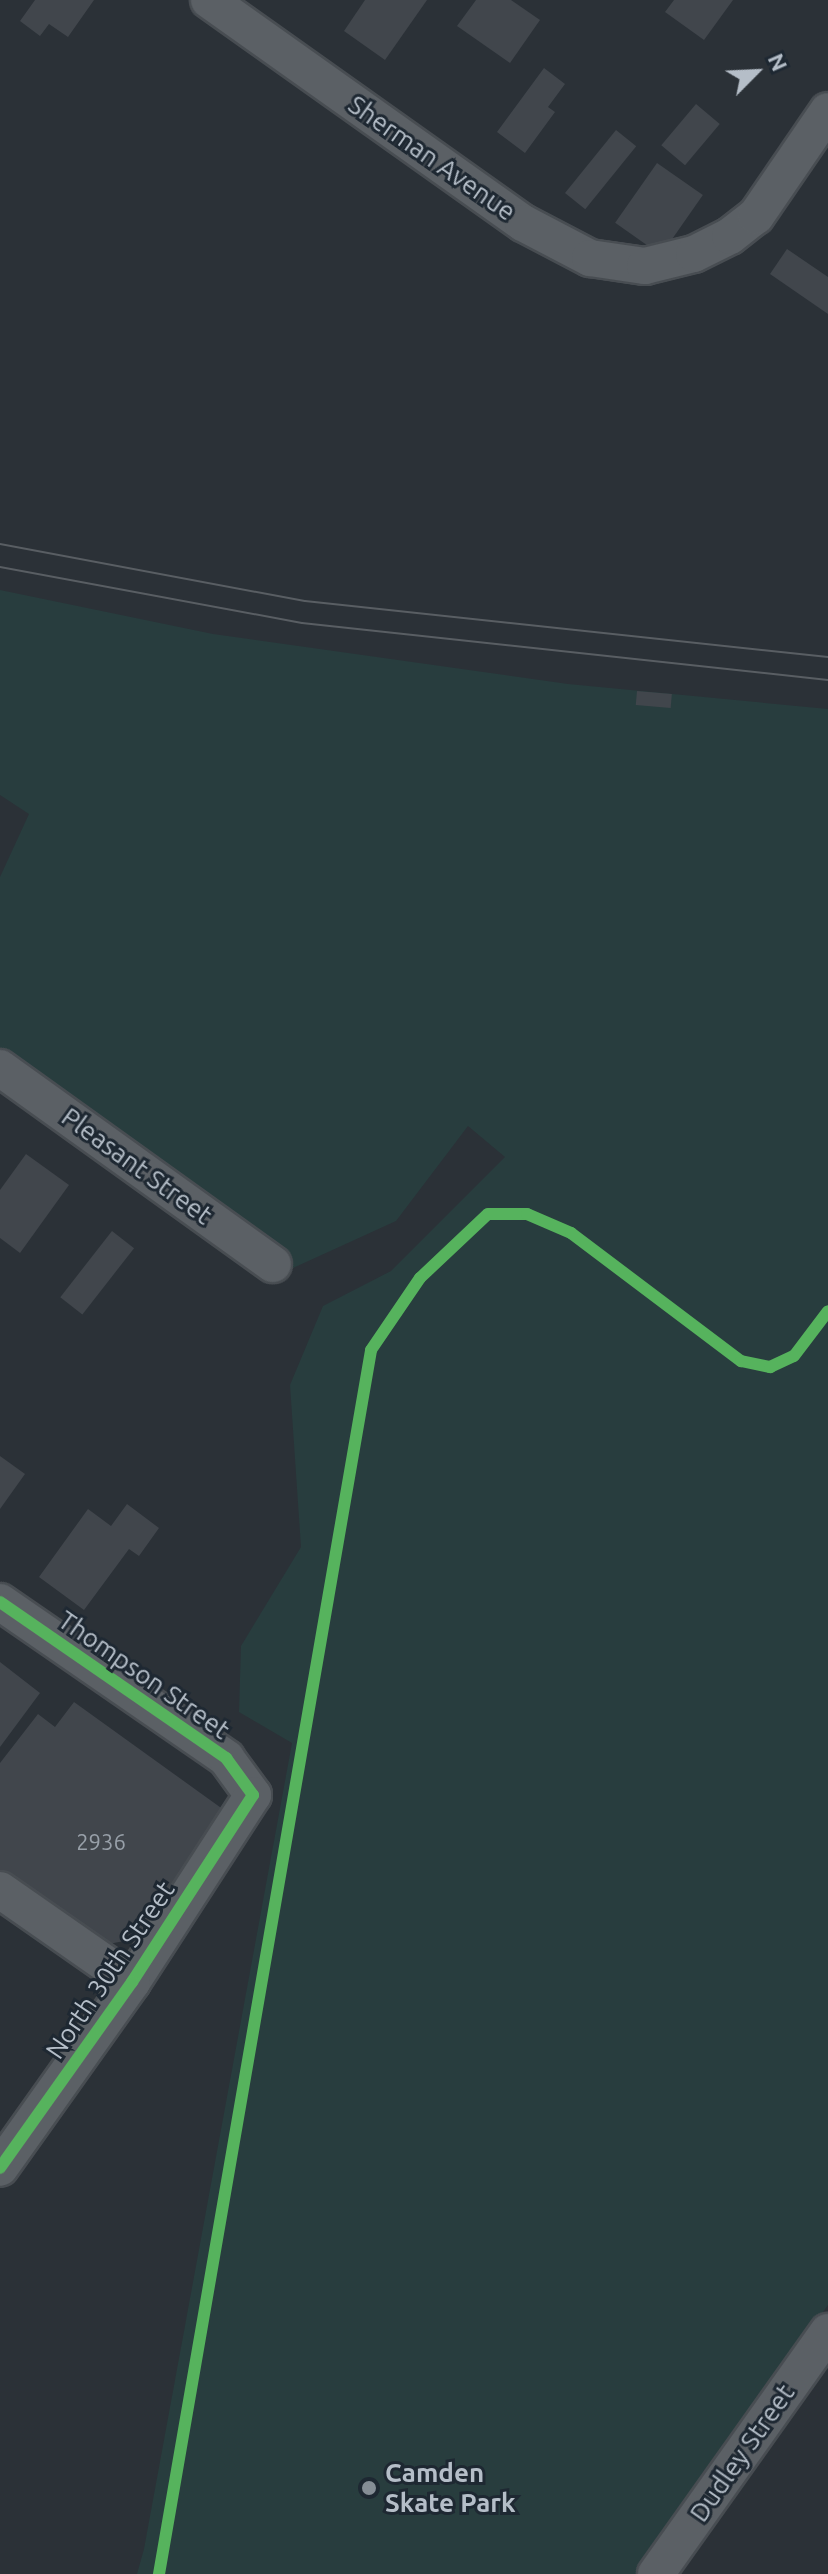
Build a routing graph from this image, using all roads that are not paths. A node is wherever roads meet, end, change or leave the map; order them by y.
1 (209, 0) edge
2 (828, 111) edge
3 (0, 1068) edge
4 (273, 1264) dead end
5 (0, 1602) edge
6 (253, 1795) joint
7 (0, 1890) edge
8 (132, 1982) junction
9 (0, 2168) edge
10 (828, 2332) edge
11 (656, 2574) edge

1 - 2 street, Sherman Avenue
3 - 4 street, Pleasant Street
5 - 6 street, Thompson Street
6 - 8 street, North 30th Street
7 - 8 street
8 - 9 street, North 30th Street
10 - 11 street, Dudley Street

